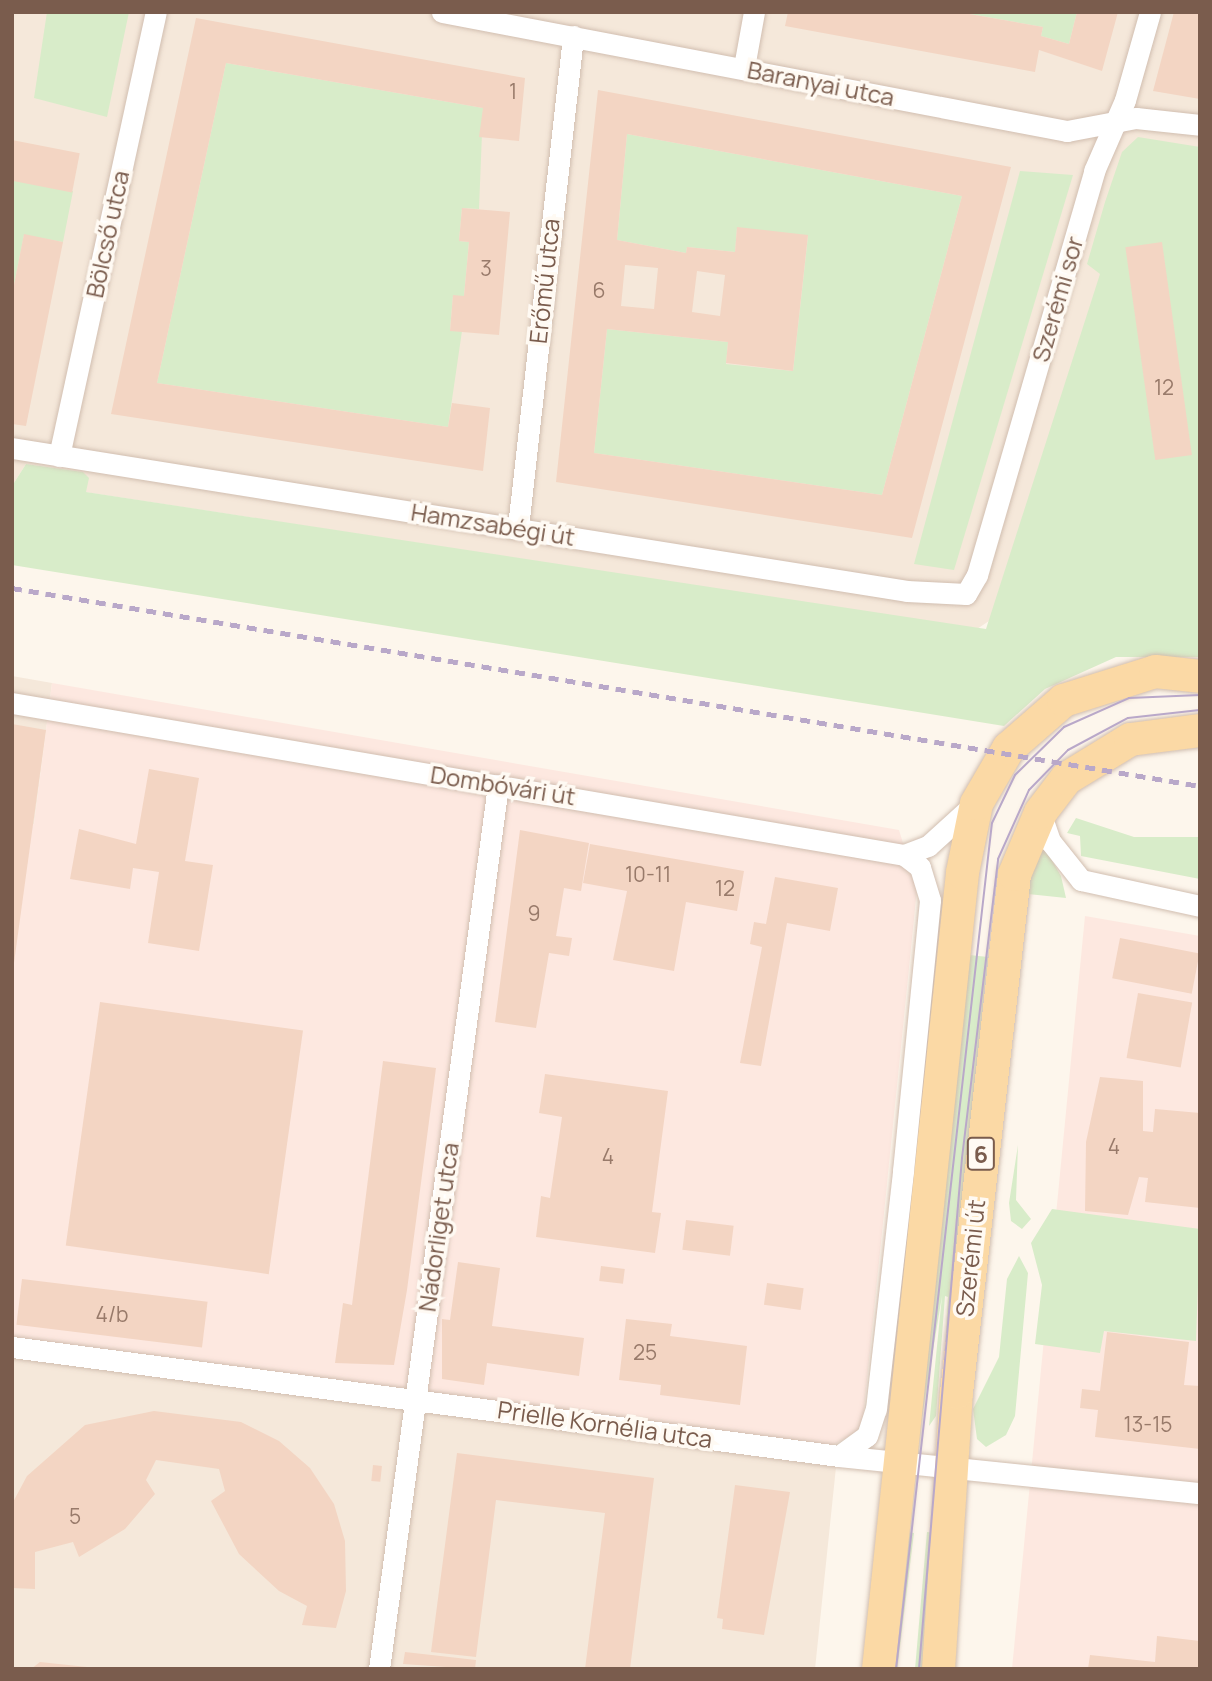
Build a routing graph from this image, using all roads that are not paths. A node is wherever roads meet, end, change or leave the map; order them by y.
1 (156, 12) edge
2 (442, 12) edge
3 (754, 12) edge
4 (1150, 12) edge
5 (573, 36) junction
6 (744, 67) junction
7 (1114, 124) junction
8 (1200, 125) edge
9 (12, 448) edge
10 (59, 456) junction
11 (518, 527) junction
12 (971, 588) joint
13 (1200, 676) edge
14 (12, 703) edge
15 (1200, 730) edge
16 (498, 785) junction
17 (976, 803) junction
18 (1040, 812) junction
19 (904, 855) junction
20 (1200, 906) edge
21 (917, 1173) junction
22 (12, 1347) edge
23 (415, 1398) junction
24 (839, 1456) junction
25 (900, 1462) junction
26 (956, 1468) junction
27 (1200, 1493) edge
28 (379, 1669) edge
29 (878, 1669) edge
30 (938, 1669) edge

1 - 10 street, Bölcső utca
2 - 5 street, Baranyai utca
3 - 6 street
4 - 7 street, Szerémi sor
5 - 6 street, Baranyai utca
5 - 11 street, Erőmű utca
6 - 7 street, Baranyai utca
7 - 8 street, Baranyai utca
7 - 12 street, Szerémi sor
9 - 10 street, Hamzsabégi út
10 - 11 street, Hamzsabégi út
11 - 12 street, Hamzsabégi út
13 - 17 main road, Szerémi út
14 - 16 street, Dombóvári út
15 - 18 main road, Szerémi út
16 - 19 street, Dombóvári út
16 - 23 street, Nádorliget utca
17 - 19 street
17 - 21 main road, Szerémi út / 6
18 - 20 street
18 - 26 main road, Szerémi út / 6
19 - 21 street, Szerémi út
21 - 24 street, Szerémi út
21 - 25 main road, Szerémi út / 6
22 - 23 street, Prielle Kornélia utca
23 - 24 street, Prielle Kornélia utca
23 - 28 street, Nádorliget utca
24 - 25 street, Prielle Kornélia utca
25 - 26 street, Prielle Kornélia utca
25 - 29 main road, Szerémi út / 6
26 - 27 street, Prielle Kornélia utca
26 - 30 main road, Szerémi út / 6

